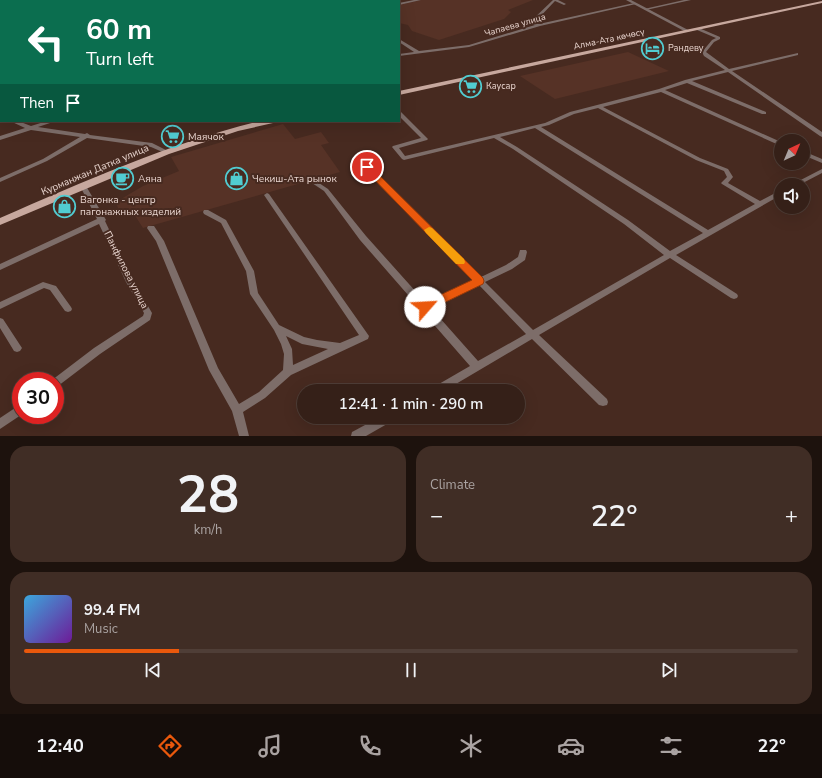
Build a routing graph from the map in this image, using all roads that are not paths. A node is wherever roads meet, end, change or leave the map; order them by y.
1 (419, 0) edge
2 (555, 0) edge
3 (628, 0) edge
4 (686, 0) edge
5 (822, 2) edge
6 (400, 4) edge
7 (564, 4) dead end
8 (634, 4) junction
9 (646, 9) junction
10 (539, 25) junction
11 (698, 28) junction
12 (688, 31) junction
13 (400, 40) edge
14 (417, 52) junction
15 (796, 54) dead end
16 (400, 55) edge
17 (729, 70) junction
18 (687, 81) junction
19 (662, 90) junction
20 (400, 93) edge
21 (598, 106) junction
22 (764, 114) dead end
23 (400, 115) edge
24 (15, 122) edge
25 (50, 122) edge
26 (52, 122) edge
27 (266, 122) edge
28 (537, 126) junction
29 (30, 128) junction
30 (51, 131) junction
31 (87, 135) junction
32 (822, 135) edge
33 (496, 137) junction
34 (0, 138) edge
35 (774, 141) edge
36 (167, 152) junction
37 (810, 156) edge
38 (822, 161) edge
39 (367, 167) dead end
40 (822, 170) edge
41 (807, 178) edge
42 (0, 180) edge
43 (314, 182) dead end
44 (83, 186) junction
45 (267, 195) dead end
46 (774, 196) edge
47 (760, 204) junction
48 (206, 212) dead end
49 (102, 220) junction
50 (0, 222) edge
51 (151, 228) dead end
52 (708, 233) junction
53 (523, 252) dead end
54 (670, 255) junction
55 (0, 267) edge
56 (479, 281) junction
57 (734, 296) dead end
58 (0, 306) edge
59 (425, 307) junction
60 (68, 309) dead end
61 (0, 321) edge
62 (276, 326) junction
63 (533, 335) junction
64 (340, 347) junction
65 (17, 348) dead end
66 (477, 367) junction
67 (288, 372) junction
68 (64, 376) edge
69 (447, 384) edge
70 (603, 402) dead end
71 (237, 410) junction
72 (12, 415) edge
73 (0, 424) edge
74 (377, 424) edge
75 (244, 436) edge
76 (356, 436) edge

1 - 6 street
2 - 7 street
2 - 10 street
3 - 8 street
4 - 9 street
5 - 11 main road, Алма-Ата көчөсү
8 - 9 street
8 - 10 street, Чапаева улица
9 - 12 street
10 - 14 street, Чапаева улица
11 - 12 main road, Алма-Ата көчөсү
11 - 17 street
12 - 20 main road, Алма-Ата көчөсү
13 - 14 street
14 - 16 street, Чапаева улица
15 - 17 street
17 - 18 street
17 - 32 street
18 - 19 street
18 - 22 street
19 - 21 street
19 - 35 street
21 - 28 street
21 - 47 street
23 - 33 street
24 - 29 street
25 - 29 street
26 - 30 street
27 - 36 main road, Курманжан Датка улица
28 - 33 street
28 - 52 street
29 - 30 street
29 - 34 street
30 - 31 street
31 - 36 street
31 - 42 street
33 - 54 street
36 - 44 main road, Курманжан Датка улица
37 - 38 street
39 - 56 street
40 - 41 street
43 - 59 street
44 - 49 street, Панфилова улица
44 - 50 main road, Курманжан Датка улица
45 - 64 street
46 - 47 street
47 - 52 street
48 - 62 street
49 - 55 street
49 - 68 street, Панфилова улица
51 - 71 street
52 - 54 street
53 - 56 street
54 - 57 street
54 - 63 street
56 - 59 street
56 - 63 street
58 - 60 street
59 - 66 street
61 - 65 street
62 - 64 street
62 - 67 street
63 - 66 street
63 - 70 street
64 - 67 street
66 - 69 street
67 - 71 street
71 - 75 street
72 - 73 street
74 - 76 street

